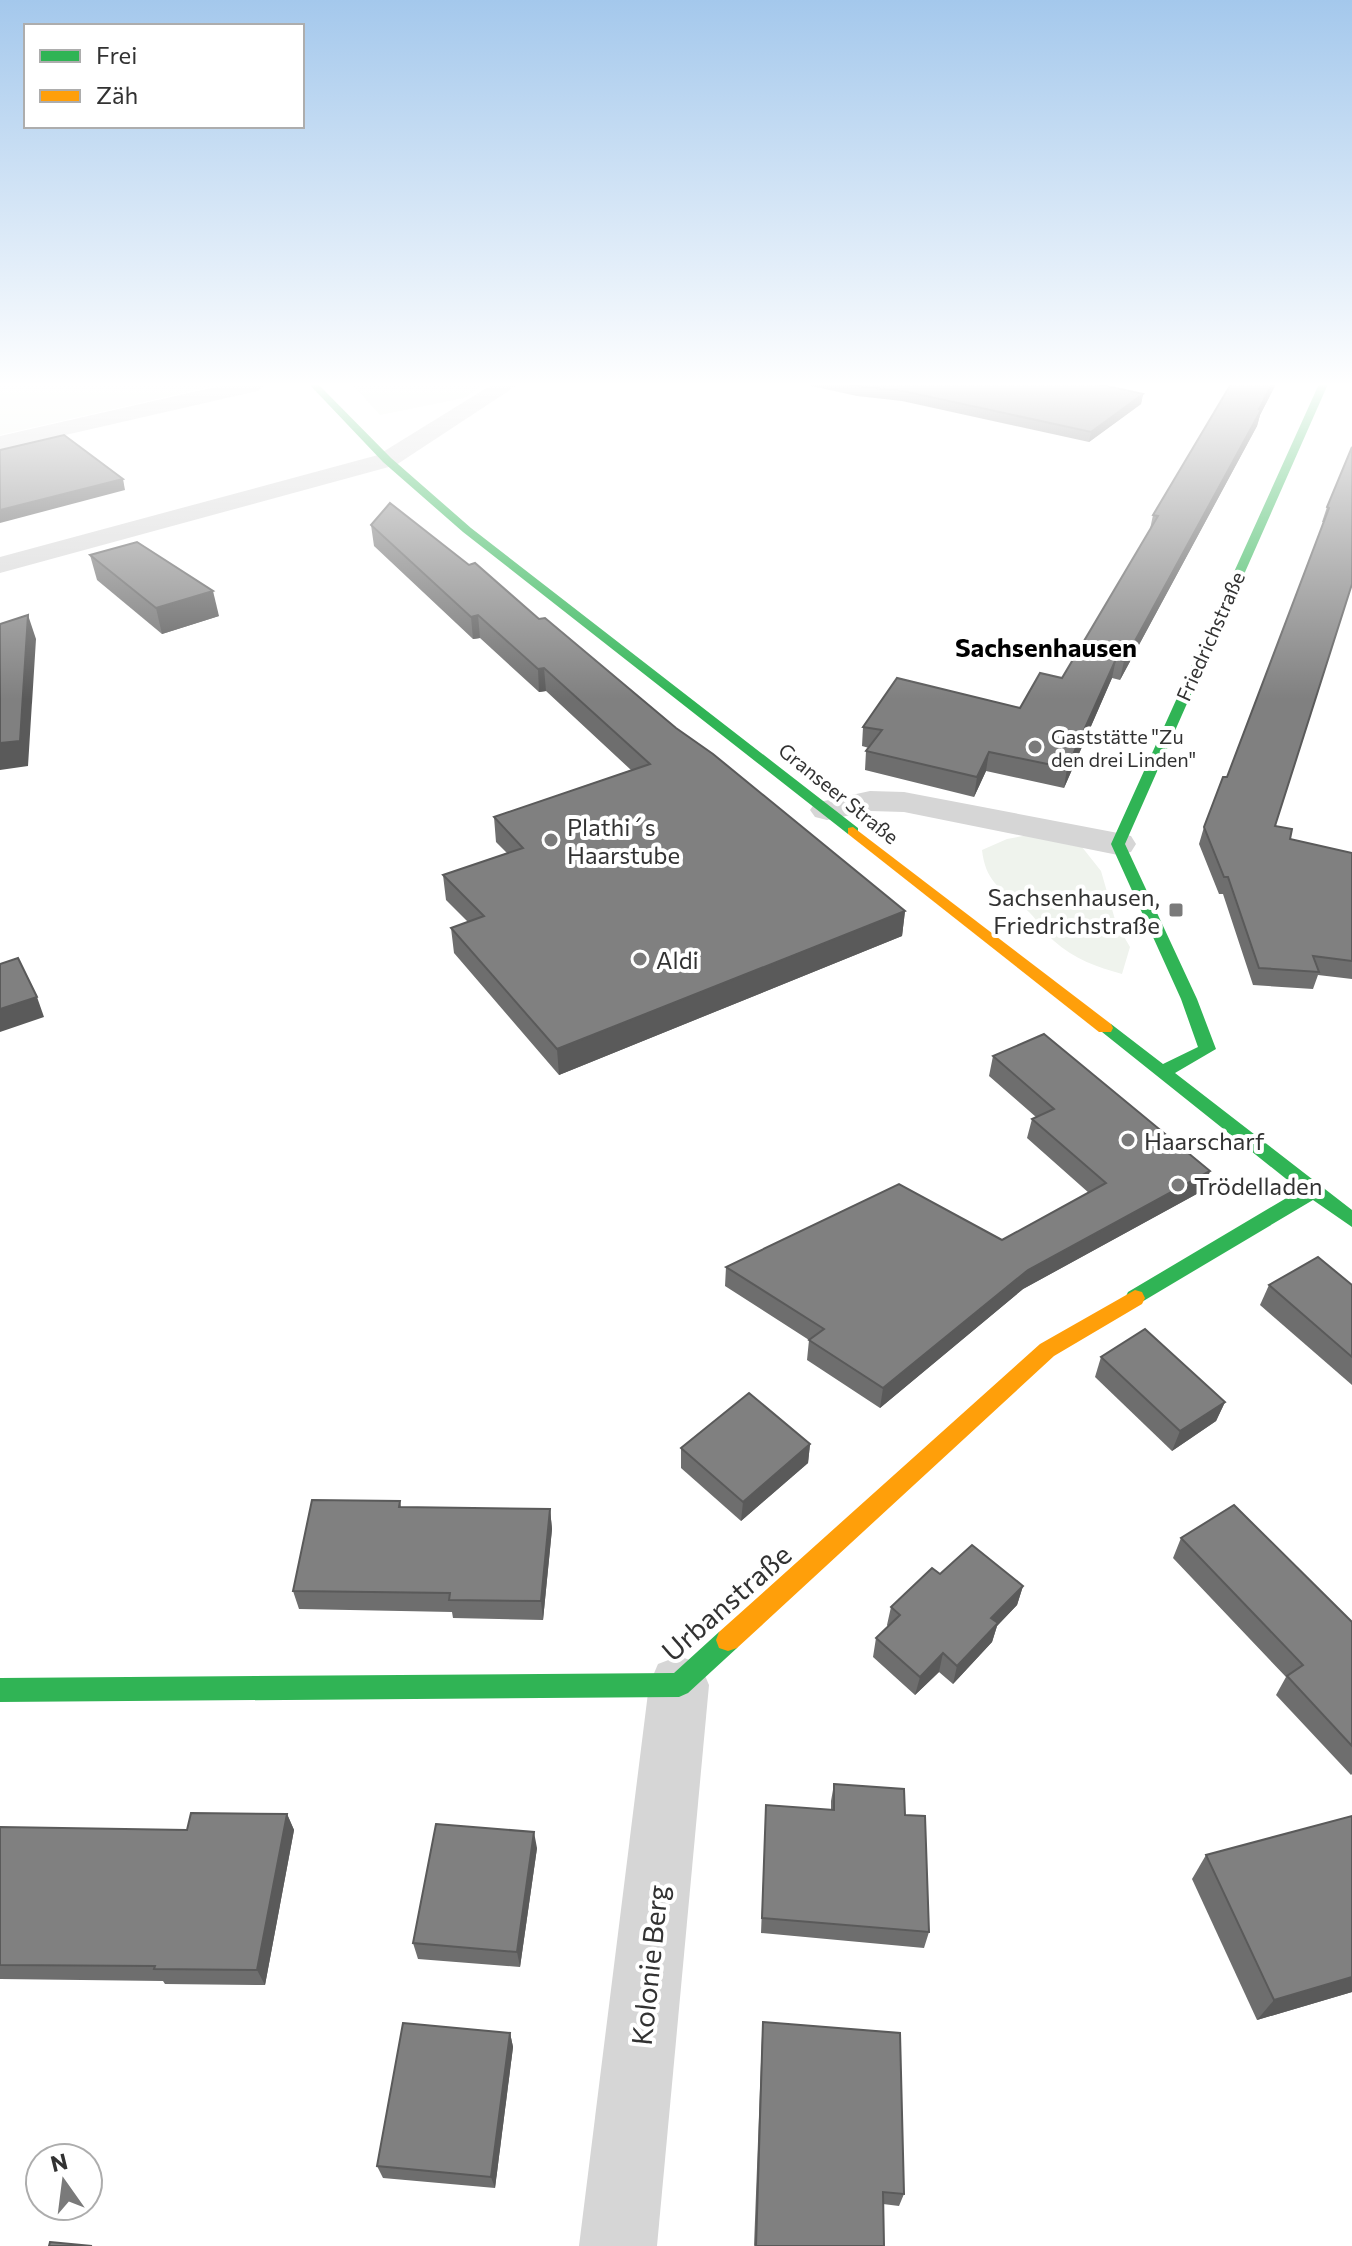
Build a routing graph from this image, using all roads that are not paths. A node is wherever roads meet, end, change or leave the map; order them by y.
1 (281, 489) edge
2 (420, 489) edge
3 (1277, 489) edge
4 (0, 565) edge
5 (827, 810) junction
6 (1118, 844) junction
7 (1161, 1073) junction
8 (1314, 1190) junction
9 (1352, 1220) edge
10 (679, 1685) junction
11 (0, 1690) edge
12 (618, 2246) edge

1 - 4 street
2 - 5 street, Granseer Straße
3 - 6 street, Friedrichstraße
5 - 6 street
5 - 7 street, Granseer Straße
6 - 7 street
7 - 8 street, Granseer Straße
8 - 9 street, Granseer Straße
8 - 10 street, Urbanstraße
10 - 11 street, Urbanstraße
10 - 12 street, Kolonie Berg

